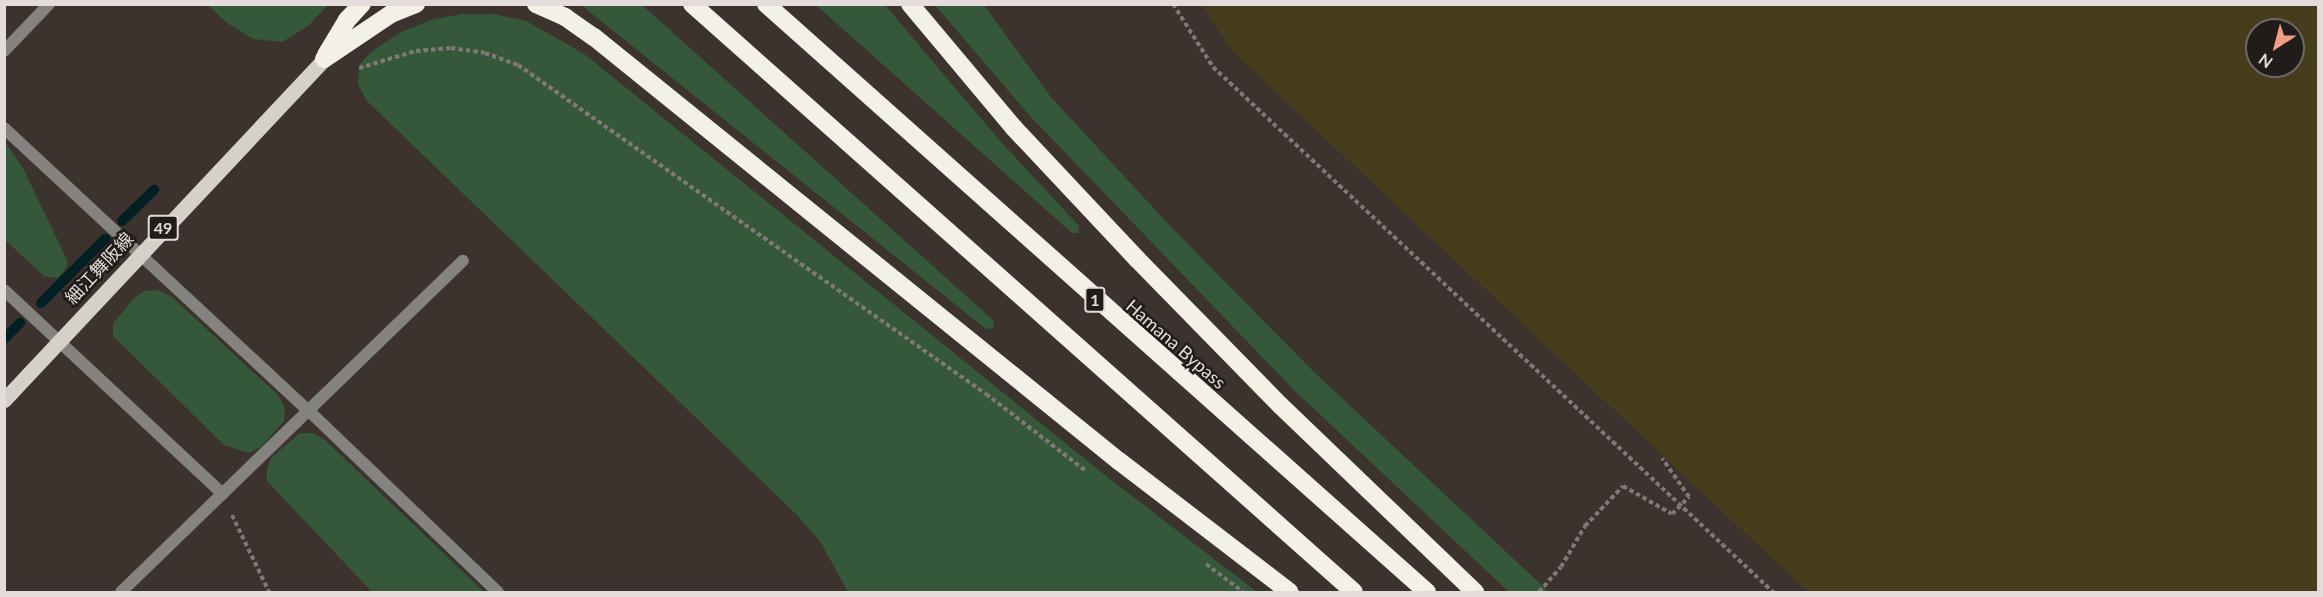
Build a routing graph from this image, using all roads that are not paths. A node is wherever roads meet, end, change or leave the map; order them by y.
1 (49, 4) edge
2 (362, 4) edge
3 (416, 4) edge
4 (536, 4) edge
5 (692, 4) edge
6 (766, 4) edge
7 (910, 4) edge
8 (4, 51) edge
9 (324, 59) junction
10 (4, 128) edge
11 (139, 254) junction
12 (463, 261) dead end
13 (4, 290) edge
14 (59, 340) junction
15 (4, 400) edge
16 (309, 411) junction
17 (224, 494) junction
18 (121, 592) edge
19 (498, 592) edge
20 (1290, 592) edge
21 (1354, 592) edge
22 (1427, 592) edge
23 (1475, 592) edge

1 - 8 street
2 - 9 highway
3 - 9 highway
4 - 20 highway
5 - 21 highway
6 - 22 highway, Hamana Bypass / 1
7 - 23 highway
9 - 11 main road, 細江舞阪線 / 49
10 - 11 street
11 - 14 main road, 細江舞阪線 / 49
11 - 16 street
12 - 16 street
13 - 14 street
14 - 15 main road, 細江舞阪線 / 49
14 - 17 street
16 - 17 street
16 - 19 street
17 - 18 street

